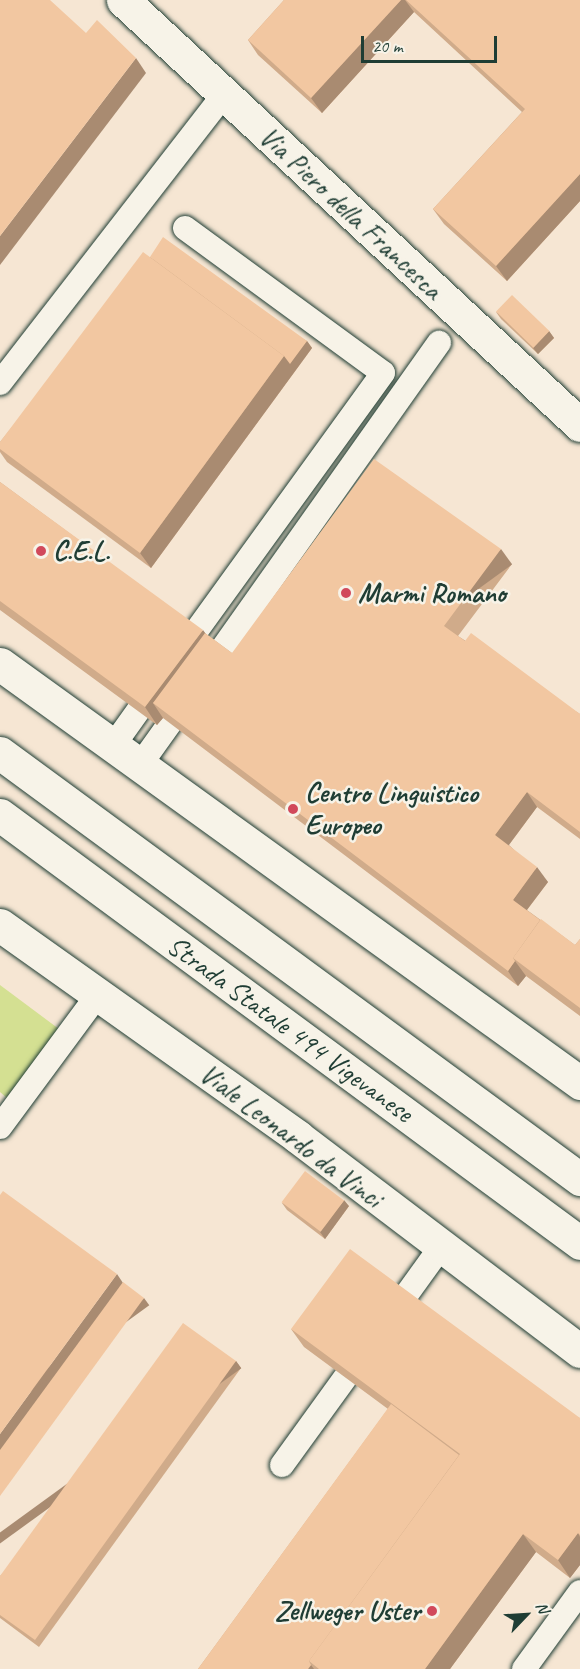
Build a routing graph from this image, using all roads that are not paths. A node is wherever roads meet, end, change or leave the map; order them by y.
1 (123, 0) edge
2 (224, 94) junction
3 (185, 228) dead end
4 (439, 344) dead end
5 (0, 383) edge
6 (580, 425) edge
7 (195, 633) edge
8 (220, 652) edge
9 (0, 664) edge
10 (138, 711) edge
11 (170, 723) edge
12 (114, 746) junction
13 (0, 753) edge
14 (140, 765) junction
15 (0, 815) edge
16 (0, 925) edge
17 (98, 996) junction
18 (580, 1083) edge
19 (0, 1127) edge
20 (580, 1179) edge
21 (580, 1243) edge
22 (440, 1248) junction
23 (404, 1298) edge
24 (580, 1351) edge
25 (345, 1378) edge
26 (282, 1465) dead end
27 (580, 1592) edge
28 (524, 1669) edge

1 - 2 street, Via Piero della Francesca
2 - 5 lane
2 - 6 street, Via Piero della Francesca
3 - 7 lane
4 - 8 lane
9 - 12 street
10 - 12 lane
11 - 14 lane
12 - 14 street
13 - 20 street, Strada Statale 494 Vigevanese
14 - 18 street
15 - 21 street, Strada Statale 494 Vigevanese
16 - 17 street, Viale Leonardo da Vinci
17 - 19 lane
17 - 22 street, Viale Leonardo da Vinci
22 - 23 lane
22 - 24 street, Viale Leonardo da Vinci
25 - 26 lane
27 - 28 lane

